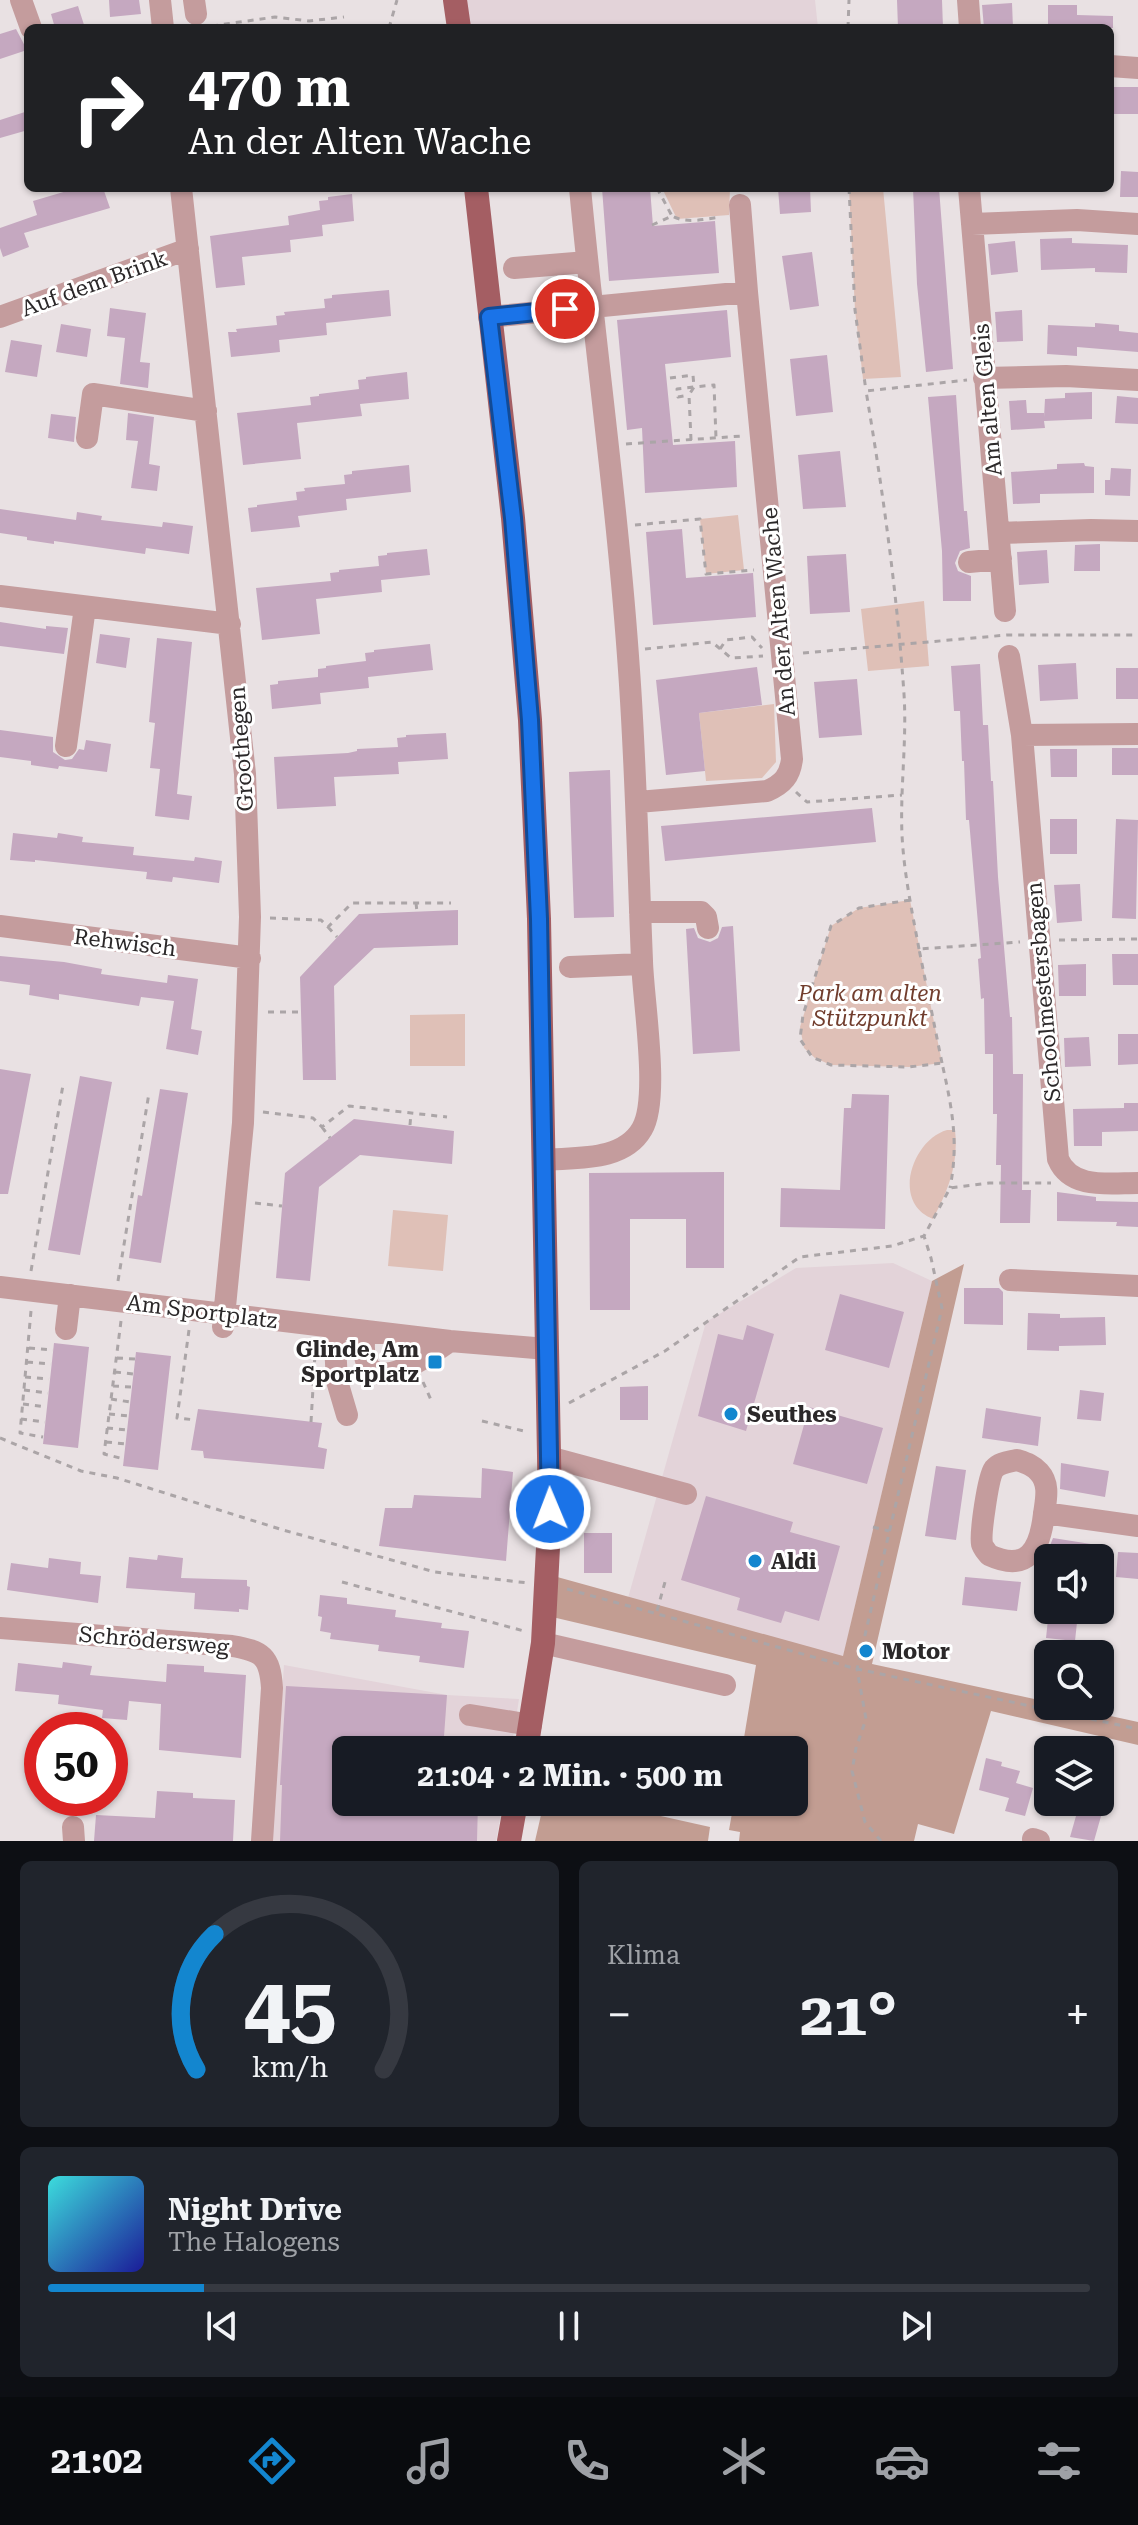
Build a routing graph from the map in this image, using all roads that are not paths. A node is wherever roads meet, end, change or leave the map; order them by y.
1 (10, 0) edge
2 (21, 0) edge
3 (160, 0) edge
4 (455, 0) edge
5 (968, 0) edge
6 (0, 3) edge
7 (30, 24) edge
8 (163, 24) edge
9 (458, 24) edge
10 (970, 24) edge
11 (1114, 66) edge
12 (1138, 68) edge
13 (181, 192) edge
14 (476, 192) edge
15 (580, 192) edge
16 (969, 192) edge
17 (740, 210) road end
18 (972, 224) junction
19 (1138, 224) edge
20 (188, 249) junction
21 (587, 262) junction
22 (514, 268) dead end
23 (747, 292) junction
24 (591, 306) junction
25 (0, 317) edge
26 (489, 317) junction
27 (984, 378) junction
28 (1138, 380) edge
29 (206, 411) junction
30 (87, 438) dead end
31 (1138, 531) edge
32 (999, 533) junction
33 (1001, 559) junction
34 (969, 562) dead end
35 (0, 596) edge
36 (85, 607) junction
37 (1005, 611) road end
38 (230, 624) junction
39 (1008, 646) road end
40 (1138, 734) edge
41 (1022, 735) junction
42 (66, 746) dead end
43 (638, 802) junction
44 (640, 912) junction
45 (0, 926) edge
46 (708, 928) dead end
47 (250, 958) junction
48 (642, 964) junction
49 (570, 967) dead end
50 (543, 1160) junction
51 (1138, 1183) edge
52 (1010, 1280) dead end
53 (1138, 1286) edge
54 (0, 1287) edge
55 (70, 1295) junction
56 (223, 1320) junction
57 (325, 1326) junction
58 (66, 1329) dead end
59 (365, 1331) junction
60 (450, 1341) junction
61 (547, 1349) junction
62 (347, 1415) dead end
63 (549, 1457) junction
64 (686, 1494) dead end
65 (1044, 1513) dead end
66 (1138, 1526) edge
67 (0, 1628) edge
68 (544, 1638) junction
69 (725, 1685) dead end
70 (470, 1715) dead end
71 (531, 1725) junction
72 (529, 1736) edge
73 (513, 1816) edge
74 (262, 1841) edge
75 (509, 1841) edge

1 - 6 street
2 - 7 street
3 - 8 street
4 - 9 main road
5 - 10 street
11 - 12 street
13 - 20 street, Groothegen
14 - 26 main road
15 - 21 street
16 - 18 street, Am alten Gleis
17 - 23 street, An der Alten Wache
18 - 19 street
18 - 27 street, Am alten Gleis
20 - 25 street, Auf dem Brink
20 - 29 street, Groothegen
21 - 22 street
21 - 24 street
23 - 24 street
23 - 43 street, An der Alten Wache
24 - 26 street
24 - 43 street
26 - 50 main road
27 - 28 street
27 - 32 street, Am alten Gleis
29 - 30 street
29 - 38 street, Groothegen
31 - 32 street
32 - 33 street, Am alten Gleis
33 - 34 street
33 - 37 street, Am alten Gleis
35 - 36 street
36 - 38 street
36 - 42 street
38 - 47 street, Groothegen
39 - 41 street, Schoolmestersbagen
40 - 41 street
41 - 51 street, Schoolmestersbagen
43 - 44 street
44 - 46 street
44 - 48 street
45 - 47 street, Rehwisch
47 - 56 street, Groothegen
48 - 49 street
48 - 50 street
50 - 61 main road
52 - 53 street
54 - 55 street, Am Sportplatz
55 - 56 street, Am Sportplatz
55 - 58 street
56 - 57 street, Am Sportplatz
57 - 59 street, Am Sportplatz
57 - 62 street
59 - 60 street, Am Sportplatz
59 - 60 street
60 - 61 street, Am Sportplatz
61 - 63 main road
63 - 64 street
63 - 68 main road
65 - 66 street
67 - 74 street, Schrödersweg
68 - 69 street
68 - 71 main road
70 - 71 street
71 - 72 main road
73 - 75 main road

